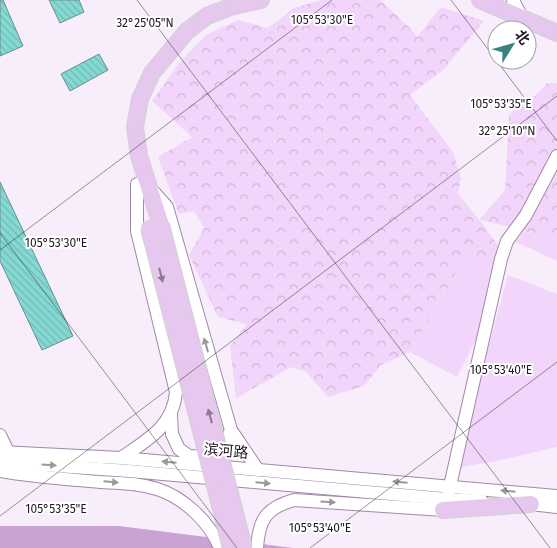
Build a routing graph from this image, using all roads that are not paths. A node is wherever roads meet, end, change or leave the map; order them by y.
1 (225, 0) edge
2 (261, 0) edge
3 (480, 0) edge
4 (514, 6) edge
5 (557, 23) edge
6 (557, 33) edge
7 (557, 156) edge
8 (142, 183) junction
9 (155, 227) junction
10 (171, 415) junction
11 (231, 430) junction
12 (0, 436) edge
13 (120, 458) junction
14 (4, 461) edge
15 (258, 470) junction
16 (449, 486) junction
17 (557, 496) edge
18 (531, 504) joint
19 (445, 505) junction
20 (557, 507) edge
21 (220, 548) edge
22 (231, 548) edge
23 (244, 548) edge
24 (257, 548) edge

1 - 8 main road
2 - 8 main road
3 - 4 main road
4 - 5 main road
4 - 6 main road
7 - 16 street
8 - 9 main road
8 - 10 street
11 -> 8 street
9 -> 22 main road, bridge
23 -> 9 main road, bridge
10 - 11 street
10 - 13 street
11 - 15 street
12 - 14 street
13 - 14 street, 滨河路
15 -> 13 street, 滨河路
14 -> 19 street, 滨河路
14 -> 21 street
16 -> 15 street, 滨河路
17 -> 16 street, 滨河路
16 - 19 street
18 - 19 main road
18 - 20 street
24 -> 19 street

